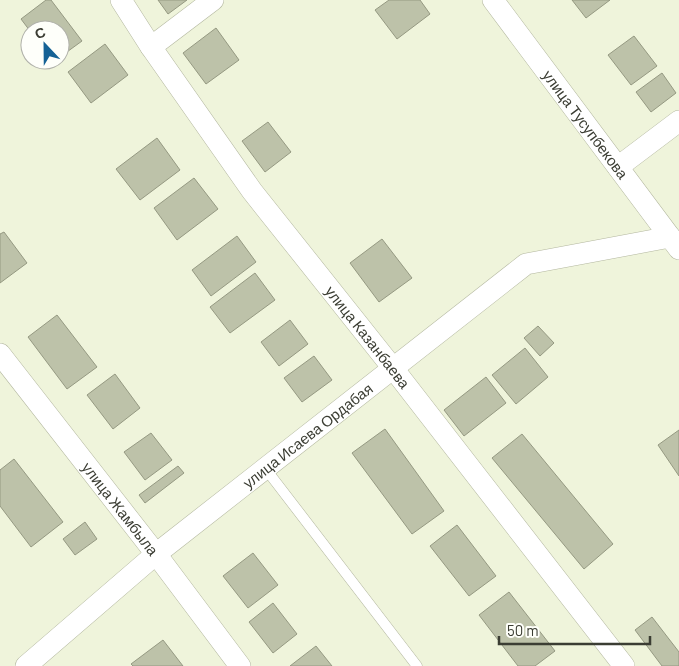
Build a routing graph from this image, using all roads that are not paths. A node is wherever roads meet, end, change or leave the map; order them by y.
1 (121, 0) edge
2 (213, 0) edge
3 (493, 0) edge
4 (151, 47) junction
5 (679, 121) edge
6 (618, 167) junction
7 (674, 243) edge
8 (0, 354) edge
9 (392, 367) junction
10 (265, 468) junction
11 (156, 554) junction
12 (26, 666) edge
13 (240, 666) edge
14 (417, 666) edge
15 (624, 666) edge

1 - 4 street, улица Казанбаева
2 - 4 street
3 - 6 street, улица Тусупбекова
4 - 9 street, улица Казанбаева
5 - 6 street
6 - 7 street, улица Тусупбекова
7 - 9 street, улица Исаева Ордабая
8 - 11 street, улица Жамбыла
9 - 10 street, улица Исаева Ордабая
9 - 15 street, улица Казанбаева
10 - 11 street, улица Исаева Ордабая
10 - 14 lane
11 - 12 street, улица Исаева Ордабая
11 - 13 street, улица Жамбыла

